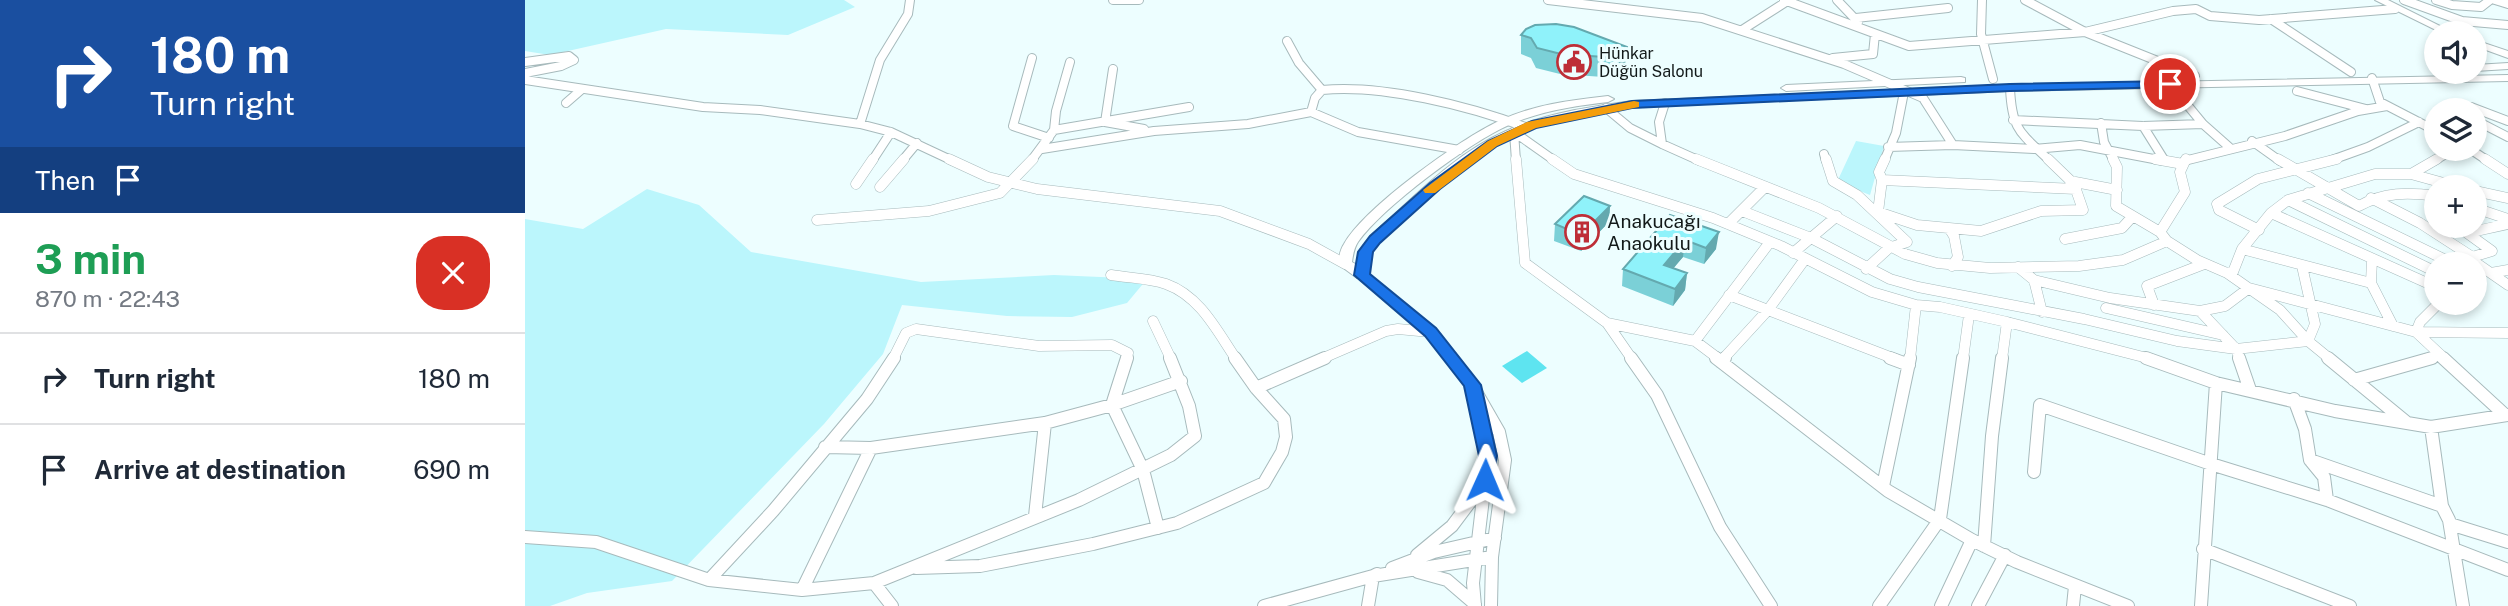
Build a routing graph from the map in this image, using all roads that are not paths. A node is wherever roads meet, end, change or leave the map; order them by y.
1 (910, 0) edge
2 (1113, 0) edge
3 (1139, 0) edge
4 (1548, 0) edge
5 (1645, 0) edge
6 (1788, 0) edge
7 (1837, 0) edge
8 (1982, 0) edge
9 (2025, 0) edge
10 (2201, 0) edge
11 (2380, 0) edge
12 (2403, 0) edge
13 (2436, 0) edge
14 (2492, 0) edge
15 (2450, 3) edge
16 (2508, 4) edge
17 (1948, 8) dead end
18 (1638, 9) junction
19 (2196, 9) junction
20 (2395, 9) junction
21 (1856, 18) junction
22 (2271, 19) junction
23 (2424, 22) edge
24 (2508, 25) edge
25 (1861, 28) junction
26 (1742, 30) junction
27 (2085, 32) junction
28 (1875, 34) junction
29 (1983, 40) junction
30 (1287, 41) dead end
31 (2487, 47) edge
32 (2508, 55) edge
33 (1032, 58) dead end
34 (1826, 58) junction
35 (525, 62) edge
36 (1070, 62) dead end
37 (2508, 66) edge
38 (2487, 67) edge
39 (1113, 69) dead end
40 (2424, 69) edge
41 (2351, 72) junction
42 (525, 73) edge
43 (2195, 76) junction
44 (2372, 78) junction
45 (2508, 78) edge
46 (1993, 79) junction
47 (525, 80) edge
48 (1891, 82) junction
49 (2170, 84) junction
50 (2010, 88) junction
51 (582, 90) junction
52 (1322, 90) junction
53 (2297, 91) dead end
54 (1904, 92) junction
55 (566, 103) dead end
56 (1665, 103) junction
57 (2387, 106) junction
58 (1189, 107) dead end
59 (1606, 108) junction
60 (2369, 109) junction
61 (1311, 112) junction
62 (2487, 113) edge
63 (2013, 120) junction
64 (2508, 121) edge
65 (1105, 122) junction
66 (2101, 123) junction
67 (2424, 123) edge
68 (860, 124) junction
69 (2203, 124) junction
70 (2143, 126) junction
71 (2487, 126) edge
72 (1516, 127) junction
73 (2424, 128) edge
74 (1154, 131) junction
75 (891, 132) junction
76 (1052, 134) junction
77 (2508, 137) edge
78 (2252, 141) junction
79 (917, 143) junction
80 (1662, 144) junction
81 (1953, 145) junction
82 (1888, 147) junction
83 (2229, 147) junction
84 (1042, 149) junction
85 (2034, 149) junction
86 (2107, 149) junction
87 (1459, 150) junction
88 (1824, 154) dead end
89 (2164, 158) junction
90 (2487, 160) edge
91 (2433, 161) edge
92 (2183, 164) junction
93 (2291, 168) junction
94 (2411, 174) junction
95 (2508, 174) edge
96 (2424, 178) edge
97 (1882, 180) junction
98 (1009, 182) junction
99 (856, 184) dead end
100 (2073, 185) junction
101 (880, 187) dead end
102 (1765, 187) junction
103 (2327, 189) junction
104 (2117, 190) junction
105 (2308, 193) junction
106 (2424, 194) edge
107 (2487, 194) edge
108 (2371, 198) junction
109 (2508, 198) edge
110 (2288, 200) junction
111 (1742, 211) junction
112 (1878, 212) junction
113 (2271, 213) junction
114 (2487, 213) edge
115 (1837, 216) junction
116 (2132, 217) junction
117 (817, 220) dead end
118 (2508, 222) edge
119 (1728, 224) junction
120 (1949, 228) junction
121 (2259, 230) junction
122 (2164, 237) junction
123 (1811, 238) junction
124 (2065, 239) dead end
125 (1770, 242) junction
126 (1889, 248) junction
127 (2242, 249) junction
128 (2429, 252) edge
129 (2465, 252) edge
130 (1793, 253) junction
131 (2487, 253) edge
132 (1805, 258) junction
133 (2372, 259) junction
134 (1345, 264) junction
135 (2204, 264) junction
136 (1952, 266) junction
137 (2424, 266) edge
138 (2018, 267) junction
139 (2302, 267) junction
140 (1866, 269) junction
141 (2508, 270) edge
142 (2487, 271) edge
143 (2227, 273) junction
144 (2487, 273) edge
145 (1111, 275) dead end
146 (1362, 275) junction
147 (2034, 280) junction
148 (2424, 282) edge
149 (2371, 283) junction
150 (2508, 285) edge
151 (2249, 288) junction
152 (1729, 295) junction
153 (1916, 305) junction
154 (2154, 305) junction
155 (2311, 305) junction
156 (2106, 308) dead end
157 (1768, 310) junction
158 (2200, 311) junction
159 (2042, 312) junction
160 (1969, 315) junction
161 (2427, 315) edge
162 (1153, 321) dead end
163 (2007, 321) junction
164 (1607, 323) junction
165 (2393, 326) junction
166 (1431, 332) junction
167 (2416, 332) junction
168 (2508, 333) edge
169 (2223, 335) junction
170 (1695, 341) junction
171 (2308, 341) junction
172 (2236, 349) junction
173 (2441, 355) junction
174 (1721, 362) junction
175 (1909, 365) junction
176 (2354, 380) junction
177 (1181, 381) junction
178 (2215, 383) junction
179 (1472, 385) junction
180 (1256, 388) junction
181 (2250, 390) junction
182 (2294, 399) junction
183 (1112, 405) junction
184 (2507, 415) edge
185 (1045, 423) junction
186 (2408, 424) junction
187 (2431, 427) junction
188 (825, 447) junction
189 (871, 448) junction
190 (2310, 460) junction
191 (2211, 464) junction
192 (1143, 470) junction
193 (2034, 472) dead end
194 (1485, 480) junction
195 (1883, 486) junction
196 (2327, 500) junction
197 (2442, 506) junction
198 (1035, 516) junction
199 (1940, 519) junction
200 (2450, 524) junction
201 (1158, 528) junction
202 (525, 537) edge
203 (1495, 538) junction
204 (1478, 541) junction
205 (2508, 542) edge
206 (1978, 543) junction
207 (2452, 547) junction
208 (2203, 549) junction
209 (2005, 555) junction
210 (1492, 557) junction
211 (1476, 560) junction
212 (1406, 566) junction
213 (906, 569) junction
214 (2508, 570) edge
215 (1373, 576) junction
216 (709, 580) junction
217 (874, 583) junction
218 (2075, 586) junction
219 (802, 590) junction
220 (2341, 604) edge
221 (1475, 605) edge
222 (892, 606) edge
223 (1264, 606) edge
224 (1368, 606) edge
225 (1491, 606) edge
226 (1771, 606) edge
227 (1879, 606) edge
228 (1941, 606) edge
229 (1978, 606) edge
230 (2073, 606) edge
231 (2128, 606) edge
232 (2201, 606) edge
233 (2463, 606) edge

1 - 68 street
2 - 3 street
4 - 18 street
5 - 18 street
6 - 25 street
6 - 26 street
7 - 21 street
8 - 29 street
9 - 27 street
10 - 19 street
11 - 20 main road
12 - 24 street
13 - 15 street
14 - 15 street
14 - 16 street
17 - 21 street
18 - 26 street
19 - 22 street
19 - 27 street
20 - 22 street
20 - 23 main road
21 - 25 street
22 - 41 street
25 - 28 street
26 - 34 street
27 - 29 street
27 - 43 street
28 - 29 street
28 - 34 street
29 - 46 street
30 - 52 street
31 - 32 main road
33 - 76 street
34 - 48 street
35 - 42 street
36 - 76 street
37 - 38 main road
39 - 65 street
40 - 41 main road
41 - 43 main road
43 - 46 main road
44 - 45 main road
44 - 49 main road
44 - 57 street
46 - 48 main road
47 - 51 street
48 - 54 street
48 - 72 main road
49 - 50 main road
49 - 69 street
50 - 54 main road
50 - 63 street
51 - 55 street
51 - 68 street
52 - 61 street
52 - 72 street
53 - 60 street
54 - 56 main road
54 - 81 street
54 - 82 street
56 - 59 main road
56 - 80 street
57 - 60 street
57 - 67 street
58 - 65 street
59 - 72 main road
59 - 80 street
60 - 78 street
61 - 74 street
61 - 87 street
62 - 64 street
63 - 66 street
63 - 85 street
65 - 74 street
65 - 76 street
66 - 70 street
66 - 86 street
68 - 75 street
69 - 70 street
69 - 83 street
70 - 89 street
71 - 77 street
72 - 87 main road
72 - 119 street
72 - 146 main road
72 - 164 street
73 - 93 street
74 - 84 street
75 - 79 street
75 - 99 street
76 - 84 street
78 - 83 street
78 - 93 street
79 - 98 street
79 - 101 street
80 - 102 street
81 - 82 street
81 - 85 street
82 - 97 street
83 - 92 street
84 - 98 street
85 - 86 street
85 - 100 street
86 - 89 street
86 - 104 street
87 - 134 main road
88 - 112 street
89 - 92 street
90 - 95 street
91 - 94 street
92 - 122 street
93 - 103 street
93 - 121 street
94 - 96 street
94 - 103 street
97 - 100 street
97 - 112 street
98 - 117 street
98 - 134 street
100 - 104 street
100 - 120 street
102 - 111 street
102 - 115 street
103 - 105 street
103 - 108 street
104 - 116 street
105 - 110 street
105 - 128 street
106 - 108 street
107 - 109 street
108 - 129 street
110 - 113 street
110 - 137 street
111 - 119 street
111 - 123 street
112 - 120 street
112 - 126 street
113 - 121 street
113 - 133 street
114 - 118 street
115 - 123 street
115 - 126 street
116 - 122 street
116 - 124 street
118 - 131 street
119 - 125 street
120 - 136 street
121 - 127 street
122 - 135 street
122 - 138 street
123 - 130 street
123 - 140 street
125 - 130 street
125 - 152 street
126 - 136 street
126 - 140 street
127 - 139 street
127 - 143 street
130 - 132 street
132 - 153 street
132 - 157 street
133 - 148 street
133 - 149 street
134 - 146 main road
135 - 143 street
135 - 154 street
136 - 138 street
138 - 147 street
139 - 149 street
139 - 155 street
140 - 159 street
141 - 142 street
143 - 151 street
144 - 150 street
145 - 180 street
146 - 166 street
147 - 154 street
147 - 159 street
149 - 165 street
151 - 155 street
151 - 158 street
151 - 171 street
152 - 157 street
152 - 170 street
153 - 160 street
153 - 175 street
154 - 158 street
155 - 165 street
155 - 171 street
156 - 169 street
157 - 174 street
157 - 175 street
158 - 169 street
159 - 172 street
160 - 163 street
160 - 199 street
161 - 167 street
162 - 177 street
163 - 178 street
163 - 206 street
164 - 170 street
164 - 226 street
165 - 167 street
166 - 179 street
166 - 180 street
167 - 168 street
167 - 173 street
169 - 172 street
170 - 174 street
171 - 172 street
171 - 176 street
172 - 181 street
173 - 176 street
173 - 184 street
174 - 195 street
175 - 195 street
176 - 186 street
177 - 183 street
177 - 192 street
178 - 181 street
178 - 191 street
179 - 194 street
179 - 203 street
180 - 201 street
181 - 182 street
182 - 186 street
182 - 190 street
183 - 185 street
183 - 188 street
183 - 192 street
184 - 187 street
185 - 189 street
185 - 198 street
186 - 187 street
187 - 197 street
188 - 189 street
188 - 216 street
189 - 219 street
190 - 196 street
190 - 197 street
191 - 193 street
191 - 196 street
191 - 208 street
192 - 198 street
192 - 201 street
194 - 204 street
194 - 212 street
195 - 199 street
196 - 207 street
197 - 200 street
198 - 213 street
199 - 206 street
199 - 227 street
200 - 205 street
200 - 207 street
201 - 213 street
202 - 216 street
203 - 204 street
203 - 210 street
204 - 211 street
204 - 212 street
206 - 209 street
206 - 228 street
207 - 214 street
207 - 233 street
208 - 220 street
208 - 232 street
209 - 218 street
209 - 229 street
210 - 211 street
210 - 225 street
211 - 212 street
211 - 221 street
212 - 215 street
212 - 221 street
213 - 217 street
215 - 223 street
215 - 224 street
216 - 219 street
217 - 219 street
217 - 222 street
218 - 230 street
218 - 231 street

